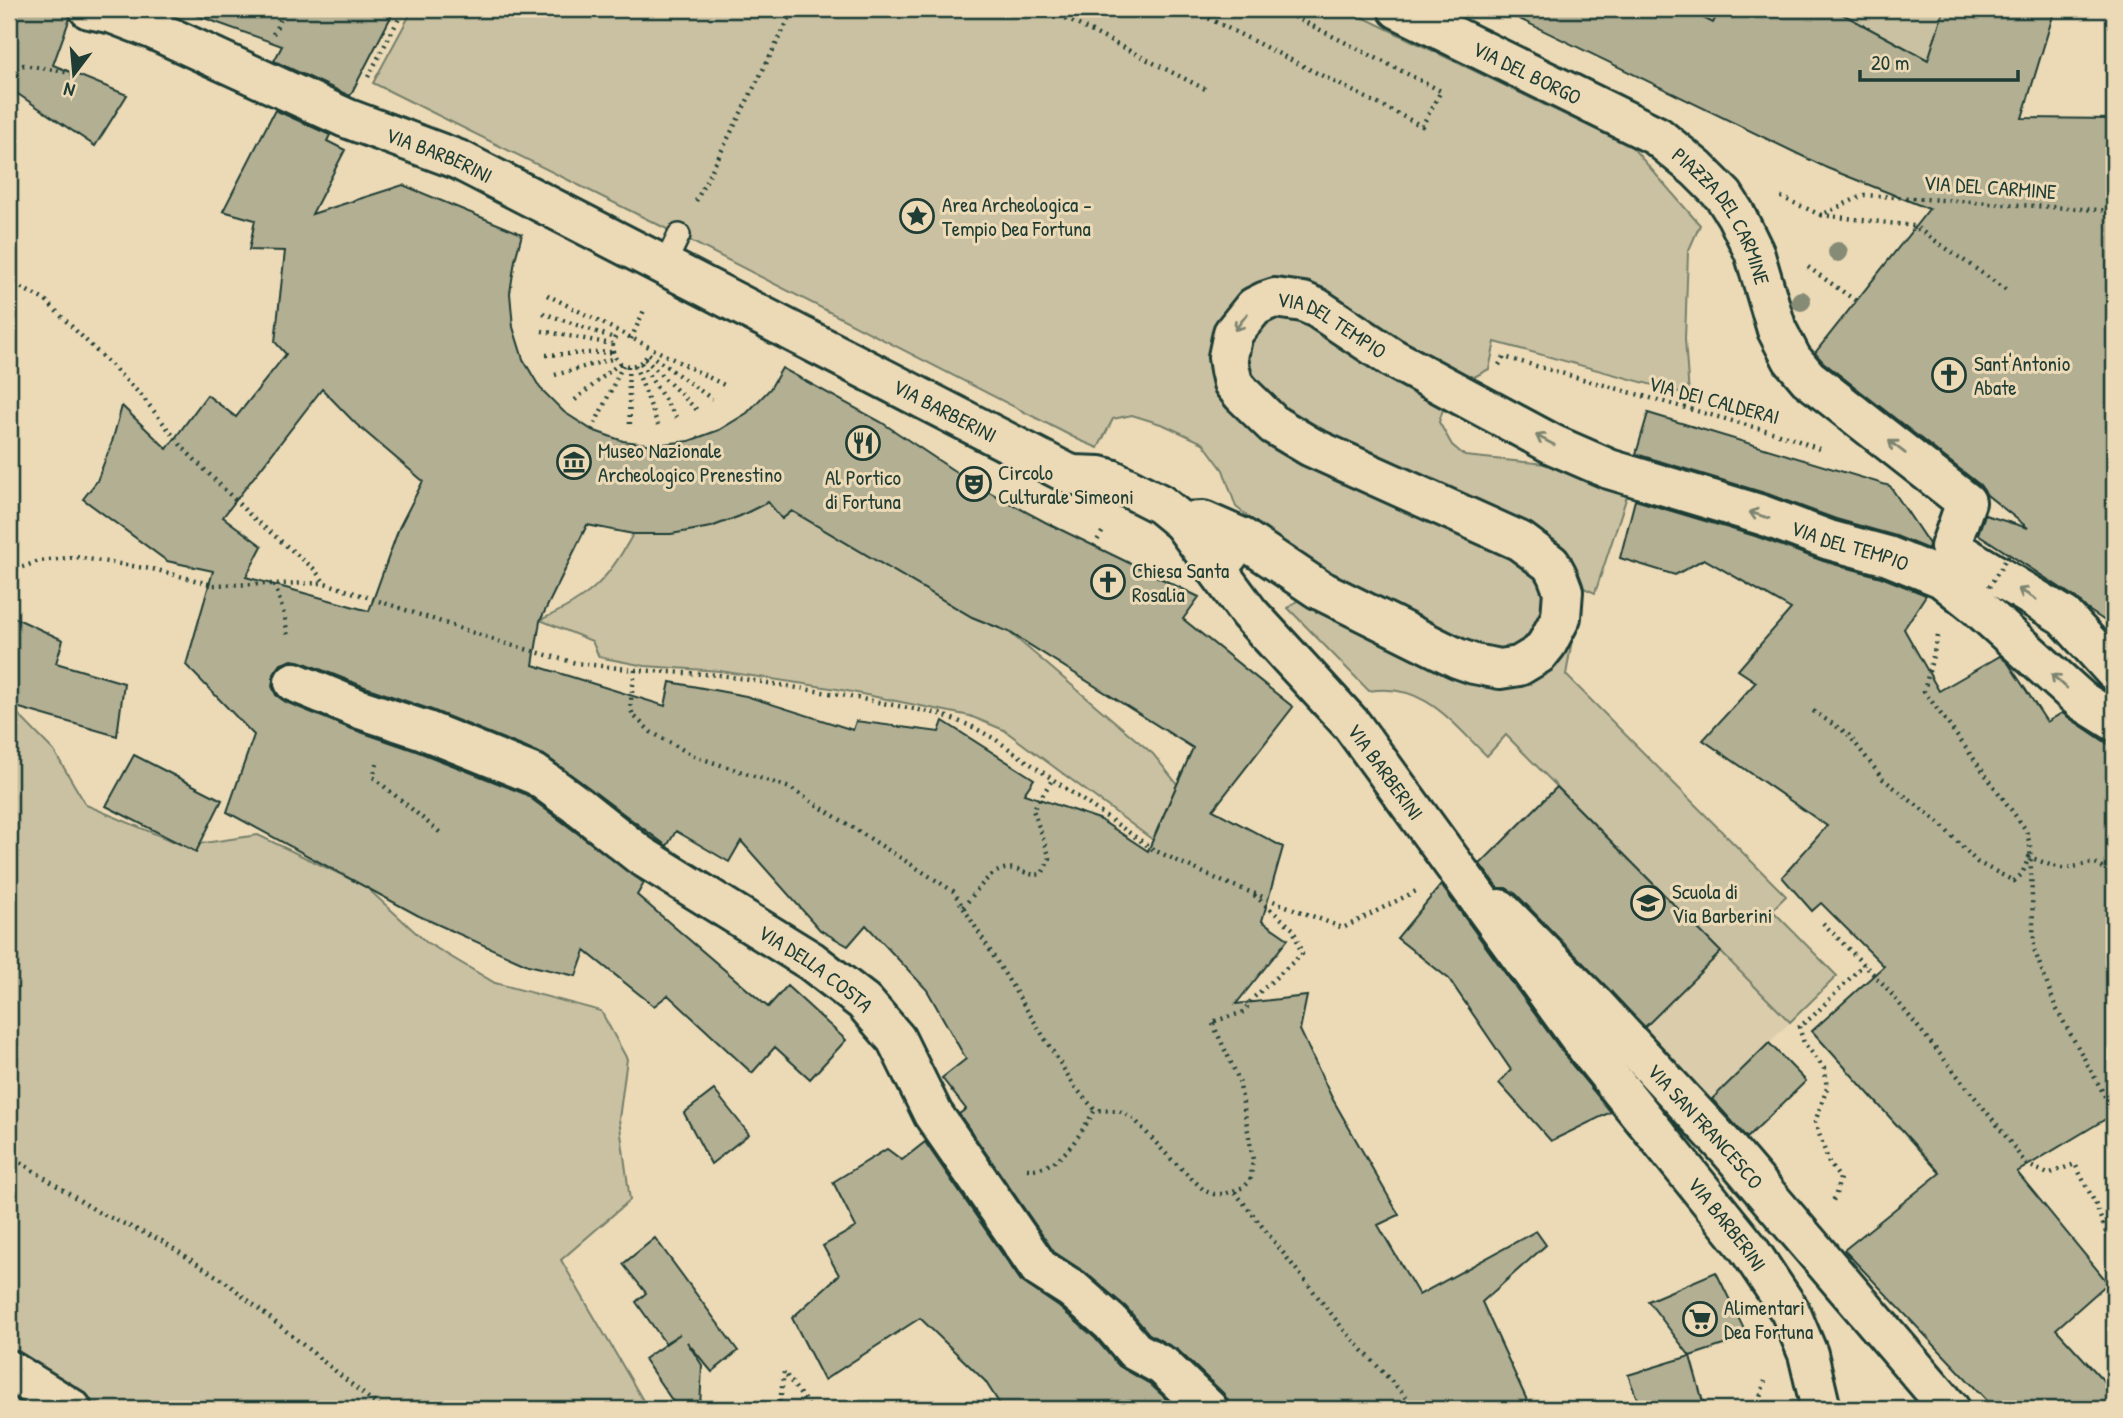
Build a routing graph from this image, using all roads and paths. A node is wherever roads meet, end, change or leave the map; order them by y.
1 (404, 9) edge
2 (794, 9) edge
3 (1047, 9) edge
4 (1190, 9) edge
5 (1279, 9) edge
6 (1398, 9) edge
7 (96, 11) edge
8 (9, 70) edge
9 (1205, 89) dead end
10 (346, 118) junction
11 (1657, 136) joint
12 (1864, 195) dead end
13 (2114, 211) edge
14 (1821, 215) dead end
15 (671, 251) junction
16 (1799, 261) dead end
17 (9, 281) edge
18 (2008, 291) dead end
19 (547, 295) dead end
20 (1856, 301) dead end
21 (543, 313) dead end
22 (642, 315) dead end
23 (542, 331) dead end
24 (617, 332) junction
25 (631, 339) junction
26 (613, 341) junction
27 (612, 352) junction
28 (546, 355) dead end
29 (615, 358) junction
30 (644, 358) junction
31 (624, 365) junction
32 (555, 375) dead end
33 (724, 385) dead end
34 (1462, 394) junction
35 (712, 399) dead end
36 (575, 400) dead end
37 (697, 410) dead end
38 (678, 420) dead end
39 (659, 425) dead end
40 (630, 426) dead end
41 (592, 430) dead end
42 (1822, 450) dead end
43 (1182, 522) junction
44 (1242, 538) junction
45 (2009, 555) dead end
46 (1216, 569) junction
47 (9, 572) edge
48 (325, 583) junction
49 (1989, 587) dead end
50 (635, 670) junction
51 (2114, 671) edge
52 (294, 682) dead end
53 (1924, 691) dead end
54 (1813, 711) dead end
55 (2114, 721) edge
56 (381, 751) dead end
57 (1052, 780) junction
58 (443, 835) dead end
59 (1447, 855) junction
60 (2029, 857) junction
61 (2114, 878) edge
62 (1409, 882) dead end
63 (1250, 892) junction
64 (964, 907) junction
65 (1823, 923) dead end
66 (1864, 964) junction
67 (2114, 1120) edge
68 (9, 1155) edge
69 (1235, 1192) junction
70 (1797, 1229) junction
71 (2114, 1253) edge
72 (9, 1370) edge
73 (72, 1409) edge
74 (382, 1409) edge
75 (779, 1409) edge
76 (811, 1409) edge
77 (1208, 1409) edge
78 (1417, 1409) edge
79 (1821, 1409) edge
80 (1950, 1409) edge

1 - 10 path
2 - 15 path
3 - 9 path
4 - 5 path
6 - 11 street, VIA DEL BORGO
7 - 8 path
7 - 10 street, VIA BARBERINI
10 - 15 street, VIA BARBERINI
51 -> 11 street, PIAZZA DEL CARMINE
12 - 13 path, VIA DEL CARMINE
14 - 18 path
15 - 43 street, VIA BARBERINI
16 - 20 path
17 - 48 path
19 - 24 path
21 - 26 path
22 - 25 path
23 - 26 path
24 - 25 path
24 - 26 path
25 - 30 path
26 - 27 path
27 - 28 path
27 - 29 path
29 - 31 path
29 - 32 path
30 - 31 path
30 - 33 path
30 - 35 path
30 - 37 path
30 - 38 path
30 - 39 path
31 - 36 path
31 - 40 path
31 - 41 path
34 - 42 path, VIA DEI CALDERAI
34 -> 44 street, VIA DEL TEMPIO
55 -> 34 street, VIA DEL TEMPIO
43 - 44 street, VIA DEL TEMPIO
43 - 46 street, VIA BARBERINI
44 - 46 street
45 - 49 path, bridge
46 - 59 street, VIA BARBERINI
47 - 48 path
48 - 50 path
50 - 57 path
50 - 64 path
52 - 77 street, VIA DELLA COSTA
53 - 60 path
54 - 60 path
56 - 58 path
57 - 63 path
57 - 64 path
59 - 70 street, VIA SAN FRANCESCO
59 - 79 street, VIA BARBERINI
60 - 61 path
60 - 67 path
62 - 63 path
63 - 69 path
64 - 69 path
65 - 66 path
66 - 70 path
66 - 71 path
68 - 74 path
69 - 78 path
70 - 80 street, VIA SAN FRANCESCO
72 - 73 street
75 - 76 path

